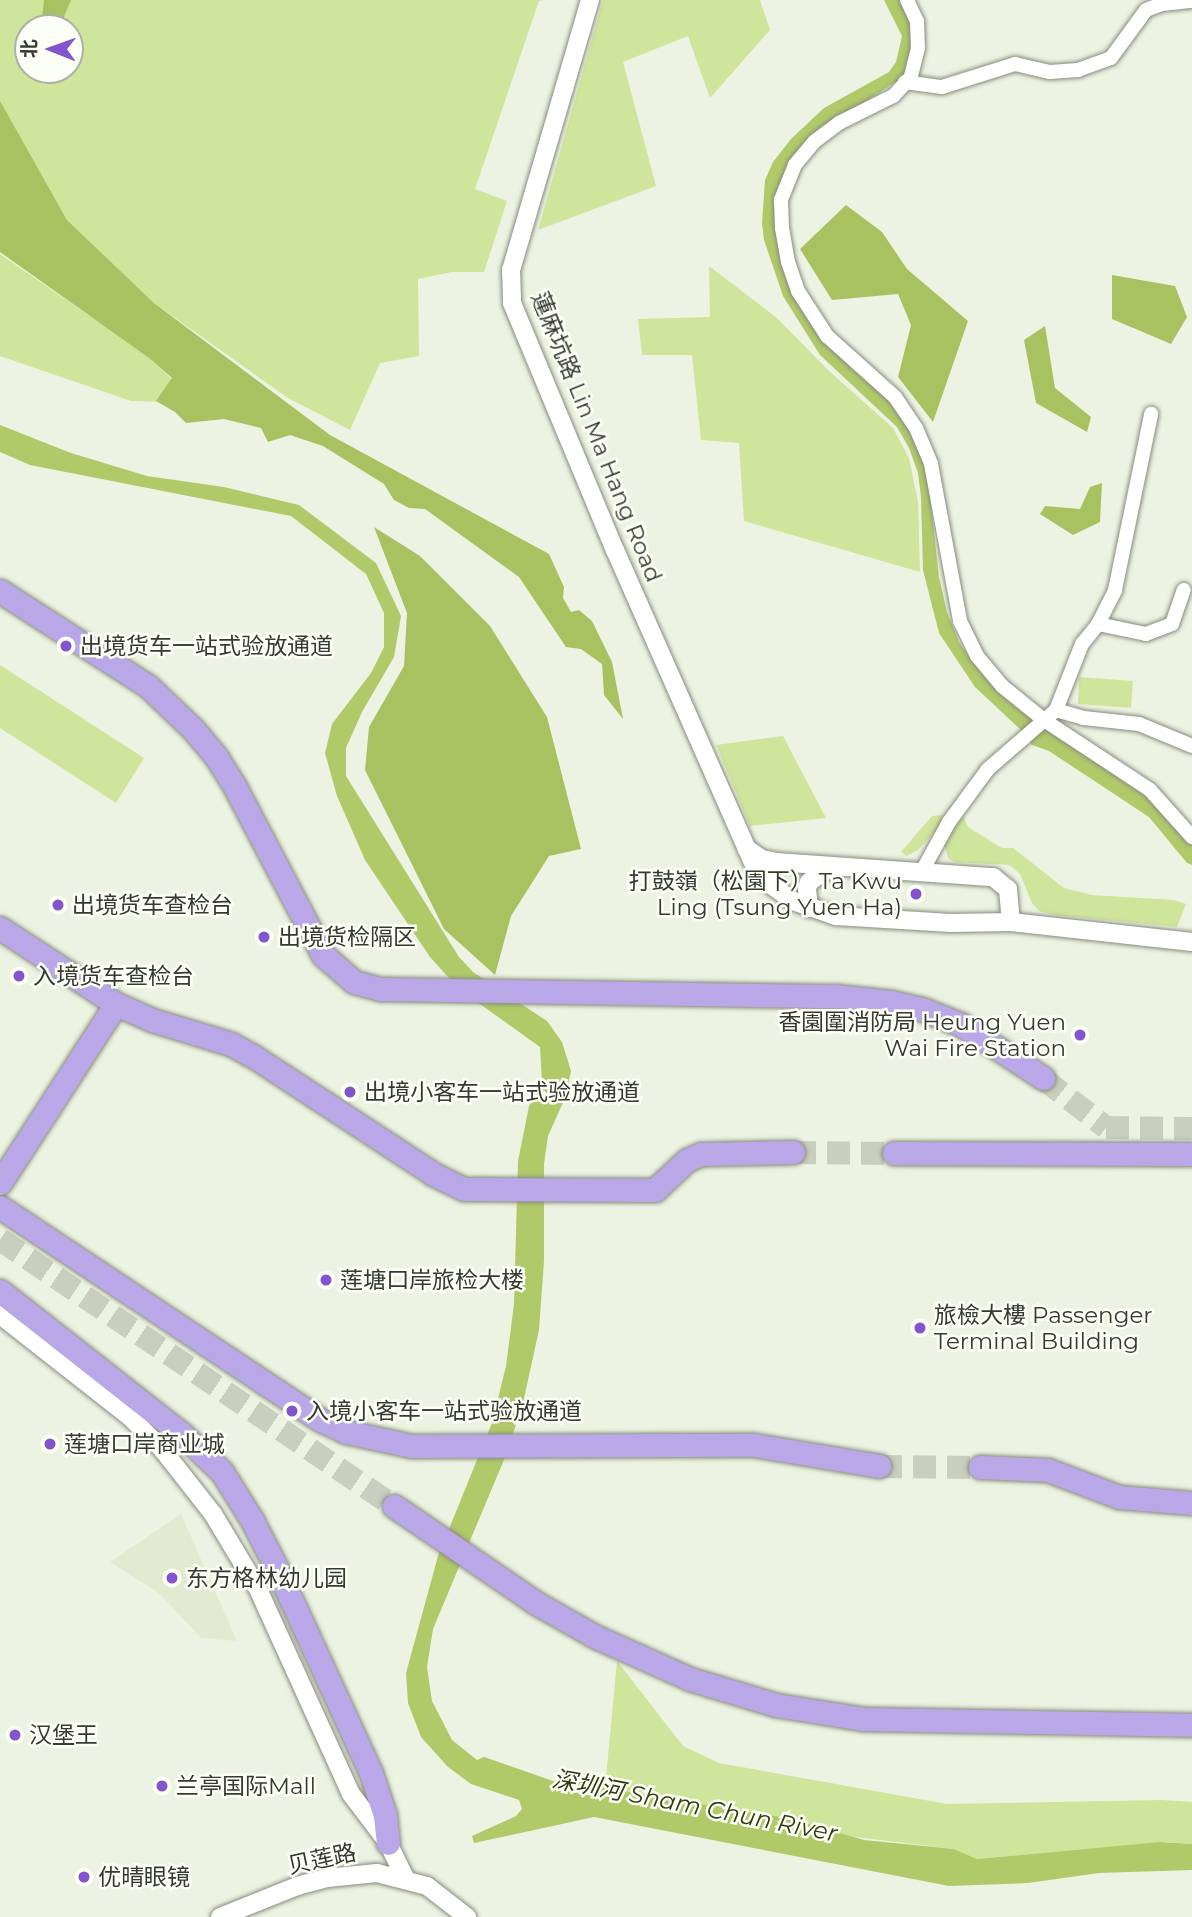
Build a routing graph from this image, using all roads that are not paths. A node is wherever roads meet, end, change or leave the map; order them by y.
1 (590, 0) edge
2 (906, 0) edge
3 (1192, 1) edge
4 (905, 82) junction
5 (1151, 414) dead end
6 (1184, 590) dead end
7 (0, 592) edge
8 (1098, 624) junction
9 (1056, 710) junction
10 (1041, 722) junction
11 (1192, 746) edge
12 (1192, 837) edge
13 (741, 841) junction
14 (830, 868) junction
15 (921, 873) junction
16 (809, 908) junction
17 (1011, 922) junction
18 (0, 928) edge
19 (1192, 942) edge
20 (116, 1004) junction
21 (1035, 1072) tunnel mouth
22 (793, 1152) tunnel mouth
23 (894, 1153) tunnel mouth
24 (1192, 1154) edge
25 (0, 1183) edge
26 (0, 1207) edge
27 (0, 1291) edge
28 (0, 1315) edge
29 (879, 1466) tunnel mouth
30 (980, 1467) tunnel mouth
31 (1192, 1503) edge
32 (394, 1506) tunnel mouth
33 (1192, 1725) edge
34 (388, 1843) junction
35 (405, 1878) junction
36 (220, 1917) edge
37 (467, 1917) edge

1 - 13 street, 蓮麻坑路 Lin Ma Hang Road
2 - 4 street
3 - 4 street
4 - 10 street
5 - 8 street
6 - 8 street
7 - 21 highway
8 - 9 street
9 - 10 street
9 - 11 street
10 - 12 street
10 - 15 street
13 - 14 street
13 - 16 street, 蓮麻坑路 Lin Ma Hang Road
14 - 15 street
14 - 16 street
15 - 17 street
16 - 17 street, 蓮麻坑路 Lin Ma Hang Road
17 - 19 street, 蓮麻坑路 Lin Ma Hang Road
18 - 20 highway
20 - 22 highway
20 - 25 highway
23 - 24 highway
26 - 29 highway
27 - 34 highway
28 - 34 street
30 - 31 highway
32 - 33 highway
34 - 35 street
35 - 36 street, 贝莲路
35 - 37 street, 贝莲路

